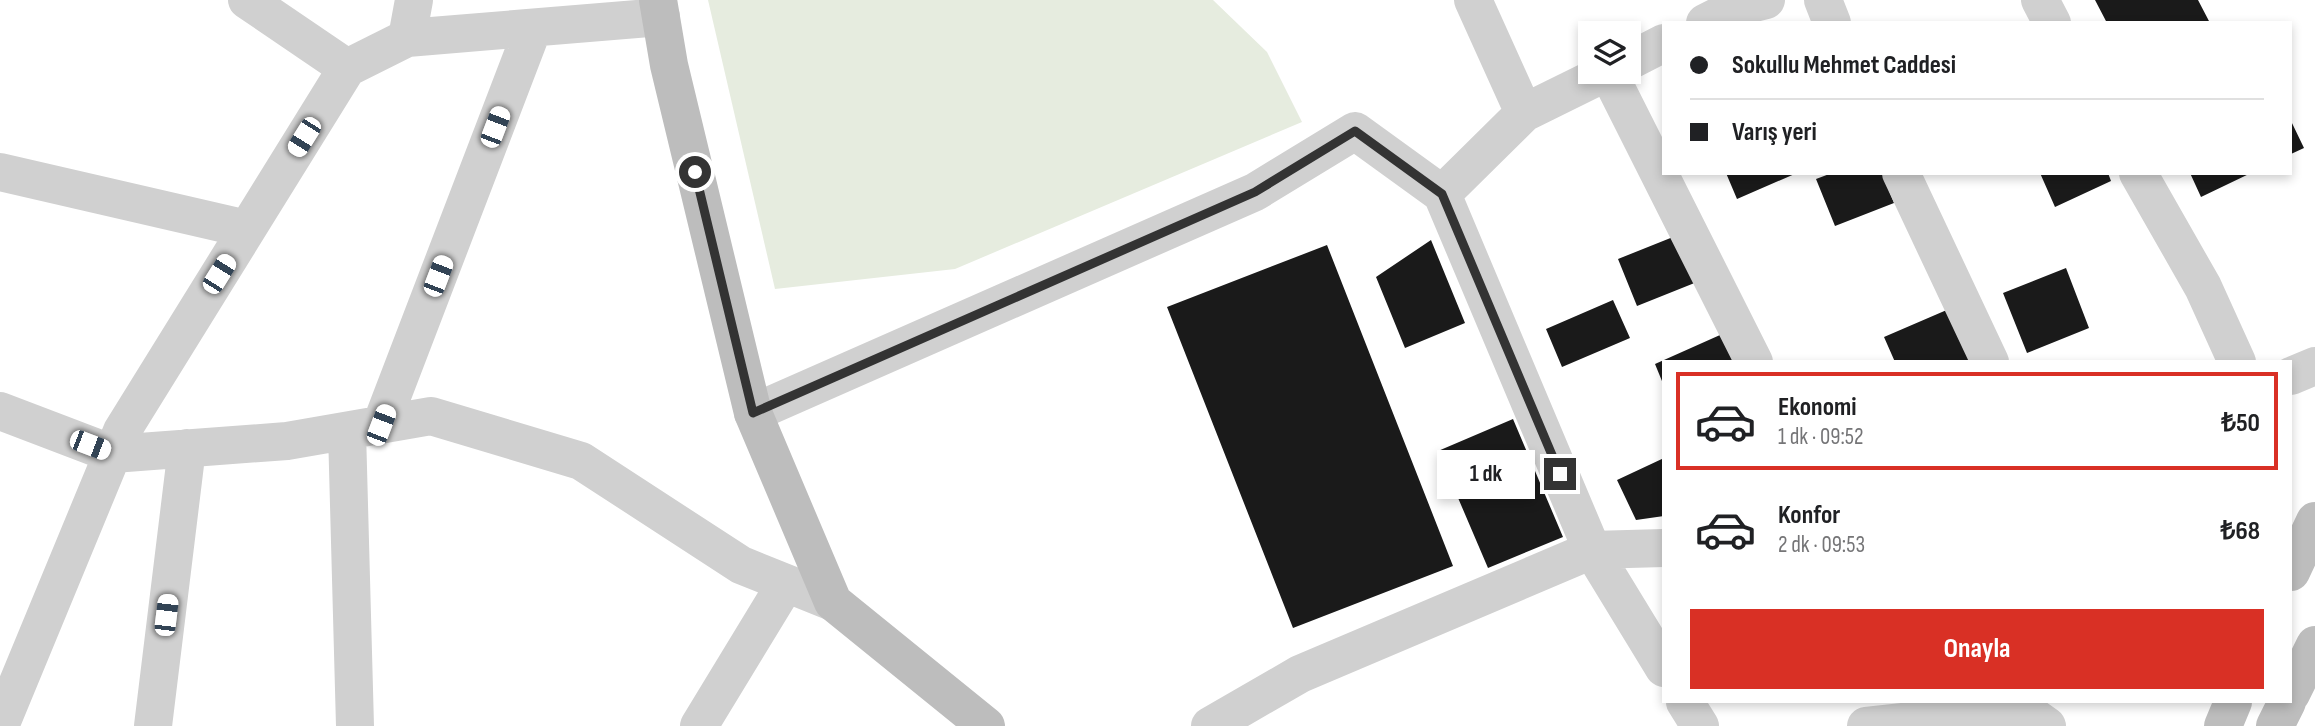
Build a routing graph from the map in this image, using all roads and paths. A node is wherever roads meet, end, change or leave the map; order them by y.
1 (247, 0) edge
2 (414, 0) edge
3 (1473, 0) edge
4 (1824, 0) edge
5 (2039, 0) edge
6 (659, 8) edge
7 (1831, 21) edge
8 (2051, 21) edge
9 (533, 28) junction
10 (407, 38) junction
11 (1662, 44) edge
12 (1641, 55) edge
13 (347, 68) junction
14 (1583, 84) edge
15 (1613, 84) edge
16 (1524, 113) junction
17 (0, 172) edge
18 (1903, 175) edge
19 (2139, 175) edge
20 (1442, 194) junction
21 (247, 229) junction
22 (1753, 360) edge
23 (1989, 360) edge
24 (2236, 360) edge
25 (2315, 366) edge
26 (2292, 376) edge
27 (0, 411) edge
28 (753, 413) junction
29 (364, 428) junction
30 (187, 448) junction
31 (113, 454) junction
32 (2315, 521) edge
33 (1662, 548) edge
34 (1592, 550) junction
35 (2292, 570) edge
36 (786, 583) junction
37 (833, 602) junction
38 (2315, 645) edge
39 (1662, 665) edge
40 (2292, 692) edge
41 (1686, 703) edge
42 (2233, 703) edge
43 (2286, 703) edge
44 (1862, 717) edge
45 (0, 726) edge
46 (153, 726) edge
47 (355, 726) edge
48 (699, 726) edge
49 (986, 726) edge
50 (1210, 726) edge
51 (1700, 726) edge
52 (2047, 726) edge
53 (2223, 726) edge
54 (2274, 726) edge

1 - 13 street
2 - 10 street
3 - 16 street
4 - 7 street
5 - 8 street
6 - 9 street
6 - 28 street
9 - 10 street
9 - 29 street
10 - 13 street
11 - 12 street
13 - 21 street
14 - 16 street
15 - 22 street
16 - 20 street
17 - 21 street
18 - 23 street
19 - 24 street
20 - 28 street
20 - 34 street
21 - 31 street
25 - 26 street
27 - 31 street
28 - 37 street
29 - 30 street
29 - 36 street
29 - 47 street
30 - 31 street
30 - 46 street
31 - 45 street
32 - 35 street
33 - 34 street
34 - 39 street
34 - 50 street
36 - 37 street
36 - 48 street
37 - 49 street
38 - 40 street
41 - 51 street
42 - 53 street
43 - 54 street
44 - 52 street

